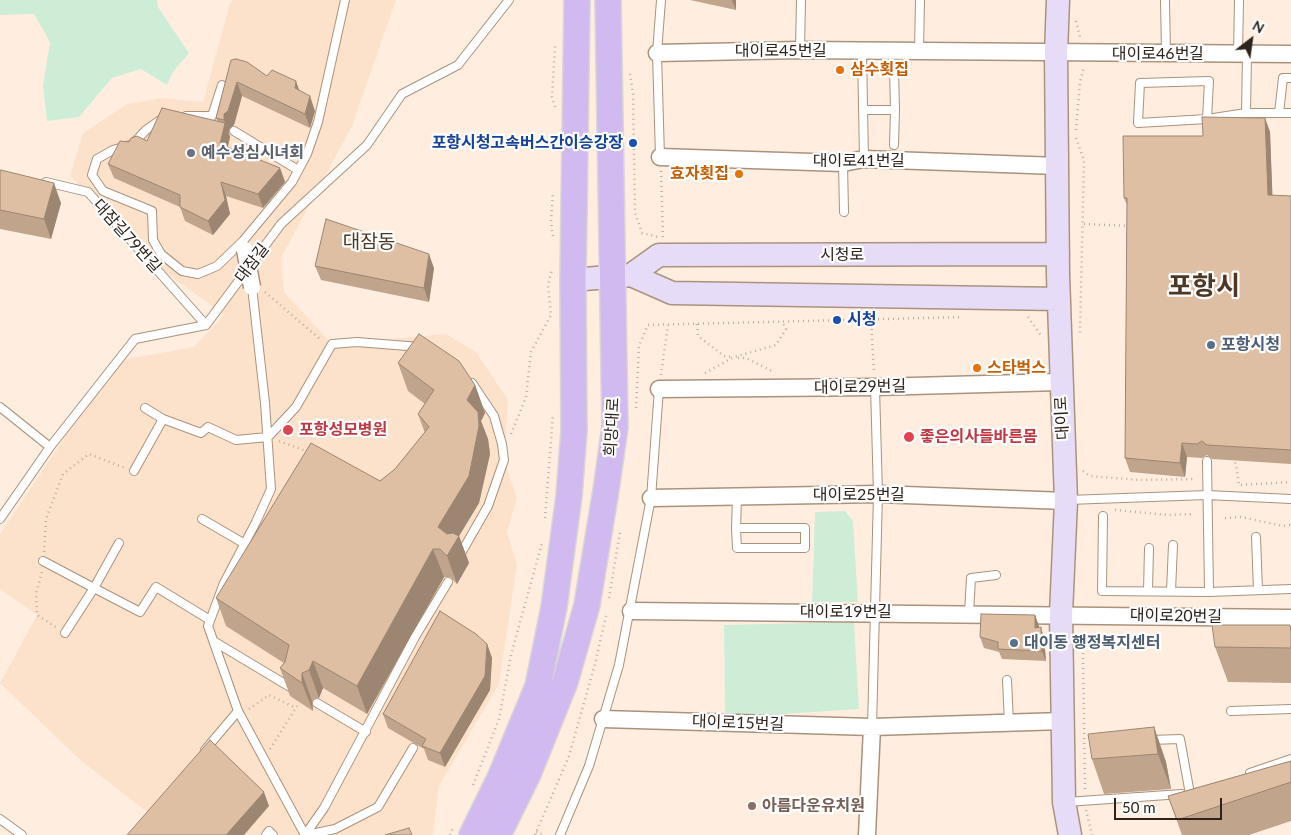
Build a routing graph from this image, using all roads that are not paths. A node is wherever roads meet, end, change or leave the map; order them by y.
1 (345, 0) edge
2 (509, 0) edge
3 (577, 0) edge
4 (608, 0) edge
5 (660, 0) edge
6 (801, 0) edge
7 (920, 0) edge
8 (1058, 0) edge
9 (1165, 0) edge
10 (1239, 0) edge
11 (800, 50) junction
12 (919, 51) junction
13 (862, 52) junction
14 (657, 53) junction
15 (1056, 53) junction
16 (1291, 54) edge
17 (1166, 55) junction
18 (1242, 55) junction
19 (894, 69) dead end
20 (1291, 78) edge
21 (222, 85) edge
22 (863, 110) junction
23 (895, 110) junction
24 (1246, 113) junction
25 (1279, 113) junction
26 (1291, 113) edge
27 (1207, 119) junction
28 (234, 131) dead end
29 (894, 145) dead end
30 (660, 157) joint
31 (864, 159) junction
32 (843, 163) junction
33 (1058, 166) junction
34 (298, 170) junction
35 (35, 180) edge
36 (844, 212) dead end
37 (244, 245) junction
38 (1058, 254) junction
39 (560, 272) junction
40 (621, 276) junction
41 (252, 286) joint
42 (1059, 300) junction
43 (206, 325) junction
44 (425, 350) edge
45 (466, 373) edge
46 (1060, 382) junction
47 (875, 387) junction
48 (659, 389) joint
49 (0, 407) edge
50 (146, 408) dead end
51 (163, 419) junction
52 (268, 437) junction
53 (50, 447) junction
54 (1207, 461) dead end
55 (134, 471) road end
56 (878, 494) junction
57 (1207, 495) junction
58 (737, 497) junction
59 (651, 498) junction
60 (1291, 499) edge
61 (1066, 500) junction
62 (1103, 516) dead end
63 (0, 519) edge
64 (202, 519) dead end
65 (736, 528) junction
66 (1256, 537) dead end
67 (119, 543) dead end
68 (245, 544) junction
69 (1173, 545) dead end
70 (1149, 548) dead end
71 (459, 557) dead end
72 (43, 561) road end
73 (996, 575) dead end
74 (448, 582) edge
75 (94, 588) junction
76 (1291, 589) edge
77 (1258, 590) junction
78 (1148, 591) junction
79 (1172, 592) junction
80 (1209, 592) junction
81 (630, 611) junction
82 (876, 612) junction
83 (969, 613) junction
84 (1061, 614) junction
85 (1291, 618) edge
86 (210, 620) junction
87 (64, 633) road end
88 (214, 642) junction
89 (1007, 680) dead end
90 (290, 687) edge
91 (317, 703) dead end
92 (1291, 709) edge
93 (1231, 710) dead end
94 (239, 714) junction
95 (603, 719) junction
96 (1063, 721) junction
97 (1009, 723) junction
98 (872, 727) junction
99 (366, 732) junction
100 (1142, 740) edge
101 (413, 748) dead end
102 (1291, 759) edge
103 (197, 760) edge
104 (1245, 775) edge
105 (1199, 791) edge
106 (1190, 794) junction
107 (1075, 801) junction
108 (495, 816) edge
109 (0, 819) edge
110 (462, 832) edge
111 (22, 835) edge
112 (306, 835) edge
113 (560, 835) edge
114 (867, 835) edge
115 (1070, 835) edge

1 - 34 lane
2 - 43 lane, 대잠길
3 - 39 main road
4 - 40 main road, 희망대로
5 - 14 lane
6 - 11 lane
7 - 12 lane
8 - 15 street, 대이로
9 - 17 lane
10 - 18 lane
11 - 13 street, 대이로45번길
11 - 14 street, 대이로45번길
12 - 13 street, 대이로45번길
12 - 15 street, 대이로45번길
13 - 22 lane
14 - 30 lane
15 - 17 street, 대이로46번길
15 - 33 street, 대이로
16 - 18 street, 대이로46번길
17 - 18 street, 대이로46번길
18 - 24 lane
19 - 23 lane
20 - 25 lane
21 - 37 lane
22 - 23 lane
22 - 31 lane
23 - 29 lane
24 - 25 lane
24 - 27 lane
25 - 26 lane
27 - 27 lane
28 - 34 lane
30 - 32 street, 대이로41번길
31 - 32 street, 대이로41번길
31 - 33 street, 대이로41번길
32 - 36 lane
33 - 38 street, 대이로
34 - 37 lane
35 - 43 lane, 대잠길79번길
37 - 41 street, bridge
38 - 40 street, 시청로
38 - 42 street, 대이로
39 - 40 street
39 - 108 main road
40 - 42 street
40 - 108 main road, 희망대로
41 - 52 lane
42 - 46 street, 대이로
43 - 53 lane
44 - 52 lane
45 - 71 lane
46 - 47 street, 대이로29번길
46 - 61 street, 대이로
47 - 48 street, 대이로29번길
47 - 56 lane
48 - 59 lane
49 - 53 lane
50 - 51 lane
51 - 52 lane
51 - 55 lane
52 - 68 lane
53 - 63 lane
54 - 57 lane
56 - 58 street, 대이로25번길
56 - 61 street, 대이로25번길
56 - 82 lane
57 - 60 lane
57 - 61 lane
57 - 80 lane
58 - 59 street, 대이로25번길
58 - 65 lane
59 - 81 lane
61 - 84 street, 대이로
62 - 78 lane
64 - 68 lane
65 - 65 lane
66 - 77 lane
67 - 75 lane
68 - 86 lane
69 - 79 lane
70 - 78 lane
72 - 75 lane
73 - 83 lane
74 - 99 lane
75 - 86 lane
75 - 87 lane
76 - 77 lane
77 - 80 lane
78 - 79 lane
79 - 80 lane
81 - 82 street, 대이로19번길
81 - 95 lane
82 - 83 street, 대이로19번길
82 - 98 lane
83 - 84 street, 대이로19번길
84 - 85 street, 대이로20번길
84 - 96 street, 대이로
86 - 88 lane
88 - 90 lane
88 - 94 lane
89 - 97 lane
91 - 99 lane
92 - 93 lane
94 - 103 lane
94 - 112 lane
95 - 98 street, 대이로15번길
95 - 113 lane
96 - 97 street, 대이로15번길
96 - 107 street, 대이로
97 - 98 street, 대이로15번길
98 - 114 street
99 - 112 lane
100 - 106 lane
101 - 112 lane
102 - 104 lane
105 - 106 lane
106 - 107 lane
107 - 115 street, 대이로
108 - 110 main road
109 - 111 lane

